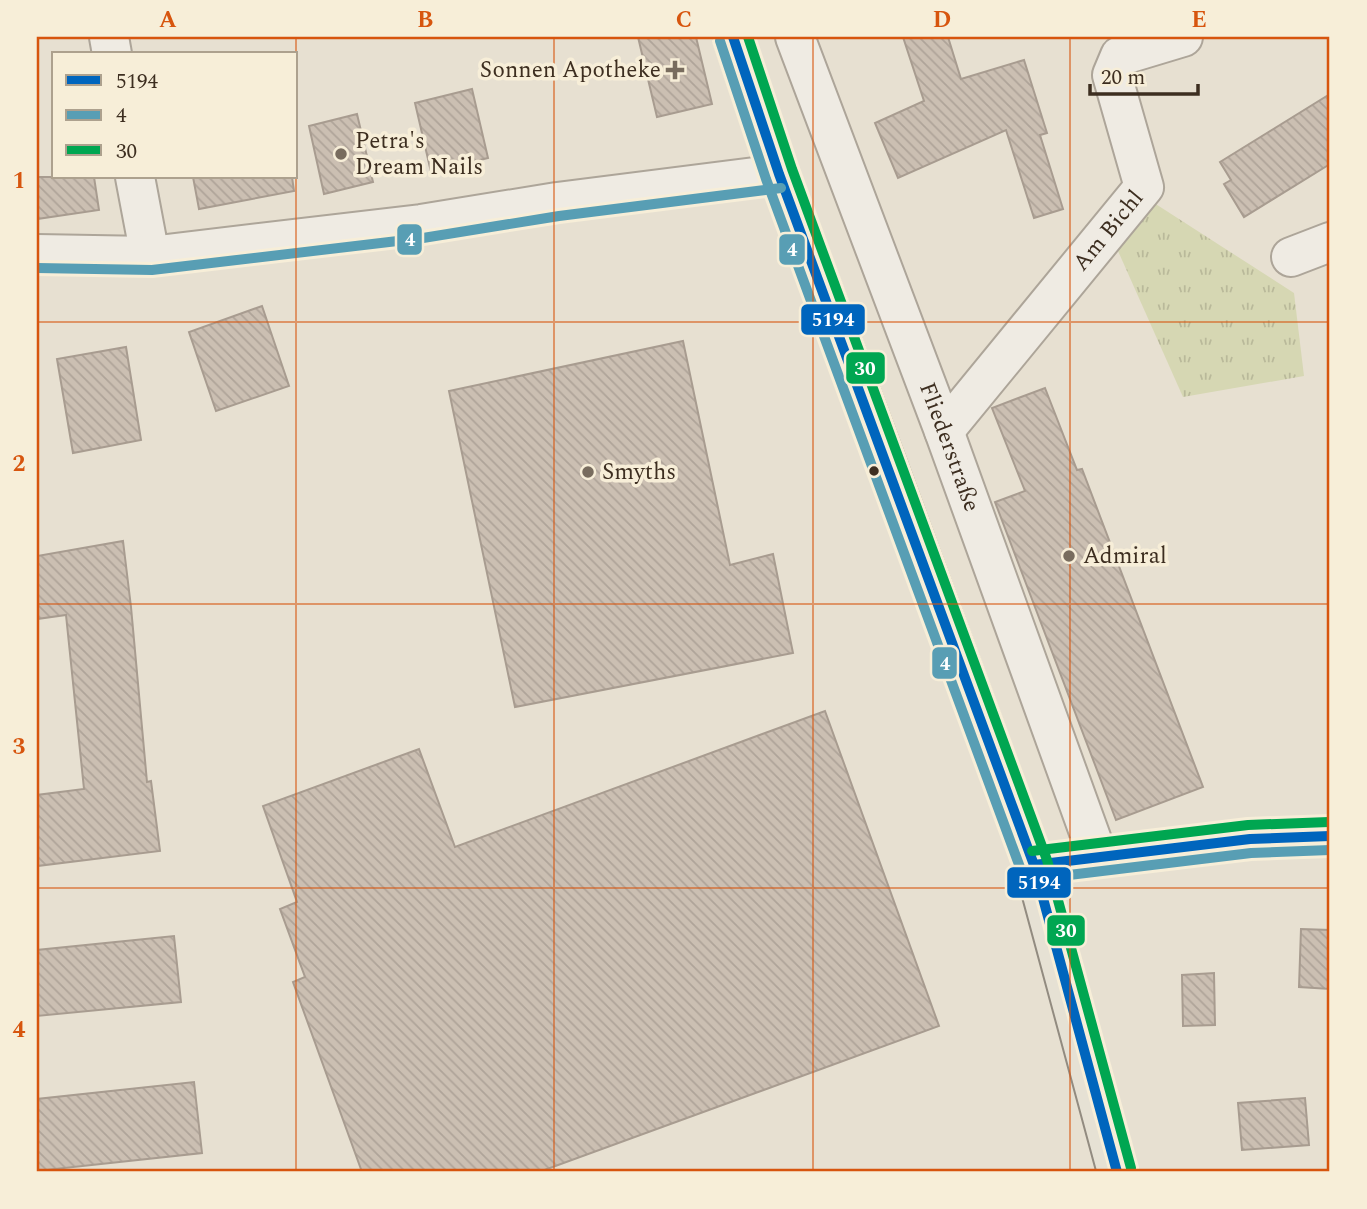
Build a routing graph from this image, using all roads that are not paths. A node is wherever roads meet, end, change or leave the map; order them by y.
1 (733, 37) edge
2 (795, 37) edge
3 (1184, 37) edge
4 (779, 174) junction
5 (135, 178) edge
6 (1330, 243) edge
7 (37, 254) edge
8 (150, 256) junction
9 (1291, 257) dead end
10 (944, 431) junction
11 (1330, 836) edge
12 (1098, 857) junction
13 (1034, 866) junction
14 (1117, 1172) edge

1 - 4 main road
2 - 10 street, Fliederstraße
3 - 10 street, Am Bichl
4 - 8 street
4 - 13 main road
5 - 8 street
6 - 9 street
7 - 8 street
10 - 12 street, Fliederstraße
11 - 12 street
12 - 13 street
13 - 14 main road

